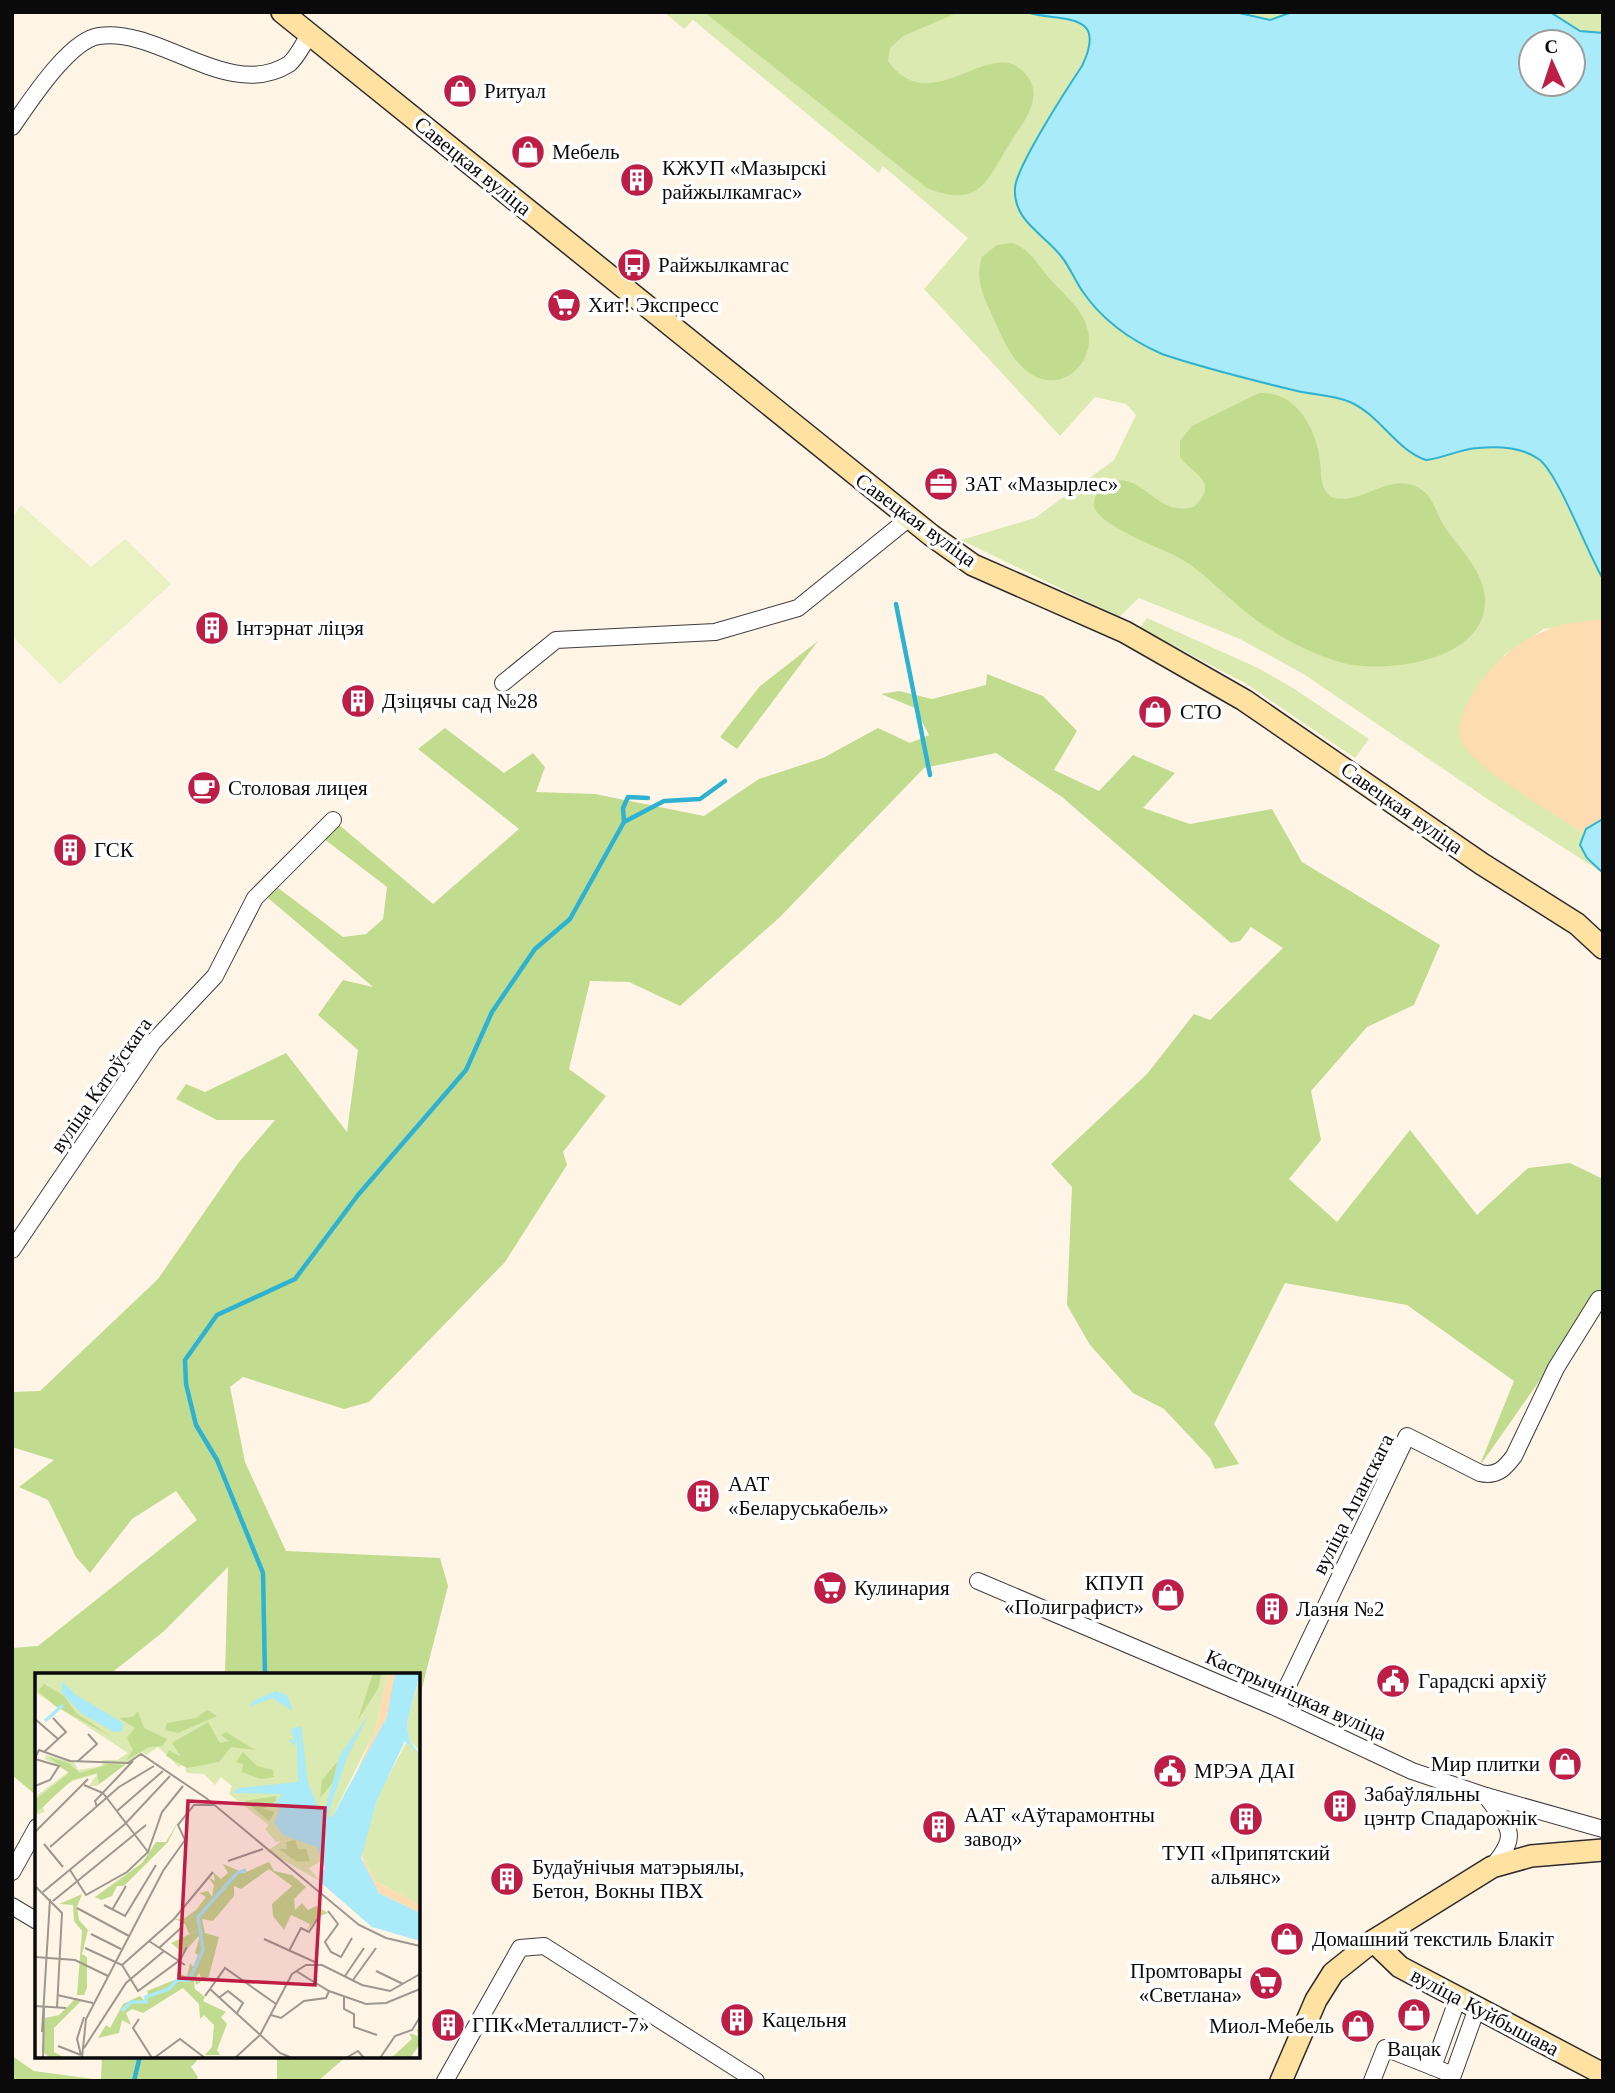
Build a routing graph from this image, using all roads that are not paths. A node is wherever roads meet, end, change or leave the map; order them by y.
1 (282, 12) edge
2 (310, 34) junction
3 (12, 127) edge
4 (908, 519) junction
5 (503, 683) dead end
6 (333, 820) dead end
7 (1603, 948) edge
8 (12, 1250) edge
9 (1599, 1299) dead end
10 (978, 1581) dead end
11 (1277, 1708) junction
12 (1486, 1796) junction
13 (1603, 1829) edge
14 (35, 1831) edge
15 (1603, 1850) edge
16 (1492, 1867) junction
17 (12, 1872) edge
18 (12, 1906) edge
19 (35, 1920) edge
20 (1373, 1941) junction
21 (1467, 2003) junction
22 (1434, 2072) edge
23 (1603, 2074) edge
24 (1460, 2078) edge
25 (445, 2081) edge
26 (756, 2081) edge
27 (1281, 2081) edge
28 (1372, 2081) edge

1 - 2 street, Савецкая вуліца
2 - 3 street
2 - 4 street, Савецкая вуліца
4 - 5 street
4 - 7 street, Савецкая вуліца
6 - 8 street, вуліца Катоўскага
9 - 11 street, вуліца Апанскага
10 - 11 street, Кастрычніцкая вуліца
11 - 12 street, Кастрычніцкая вуліца
12 - 13 street, Кастрычніцкая вуліца
12 - 16 street
14 - 17 street
15 - 16 street
16 - 20 street
18 - 19 street
20 - 21 street, вуліца Куйбышава
20 - 27 street
21 - 22 street
21 - 23 street, вуліца Куйбышава
21 - 24 street
22 - 24 street
22 - 28 street
25 - 26 street

